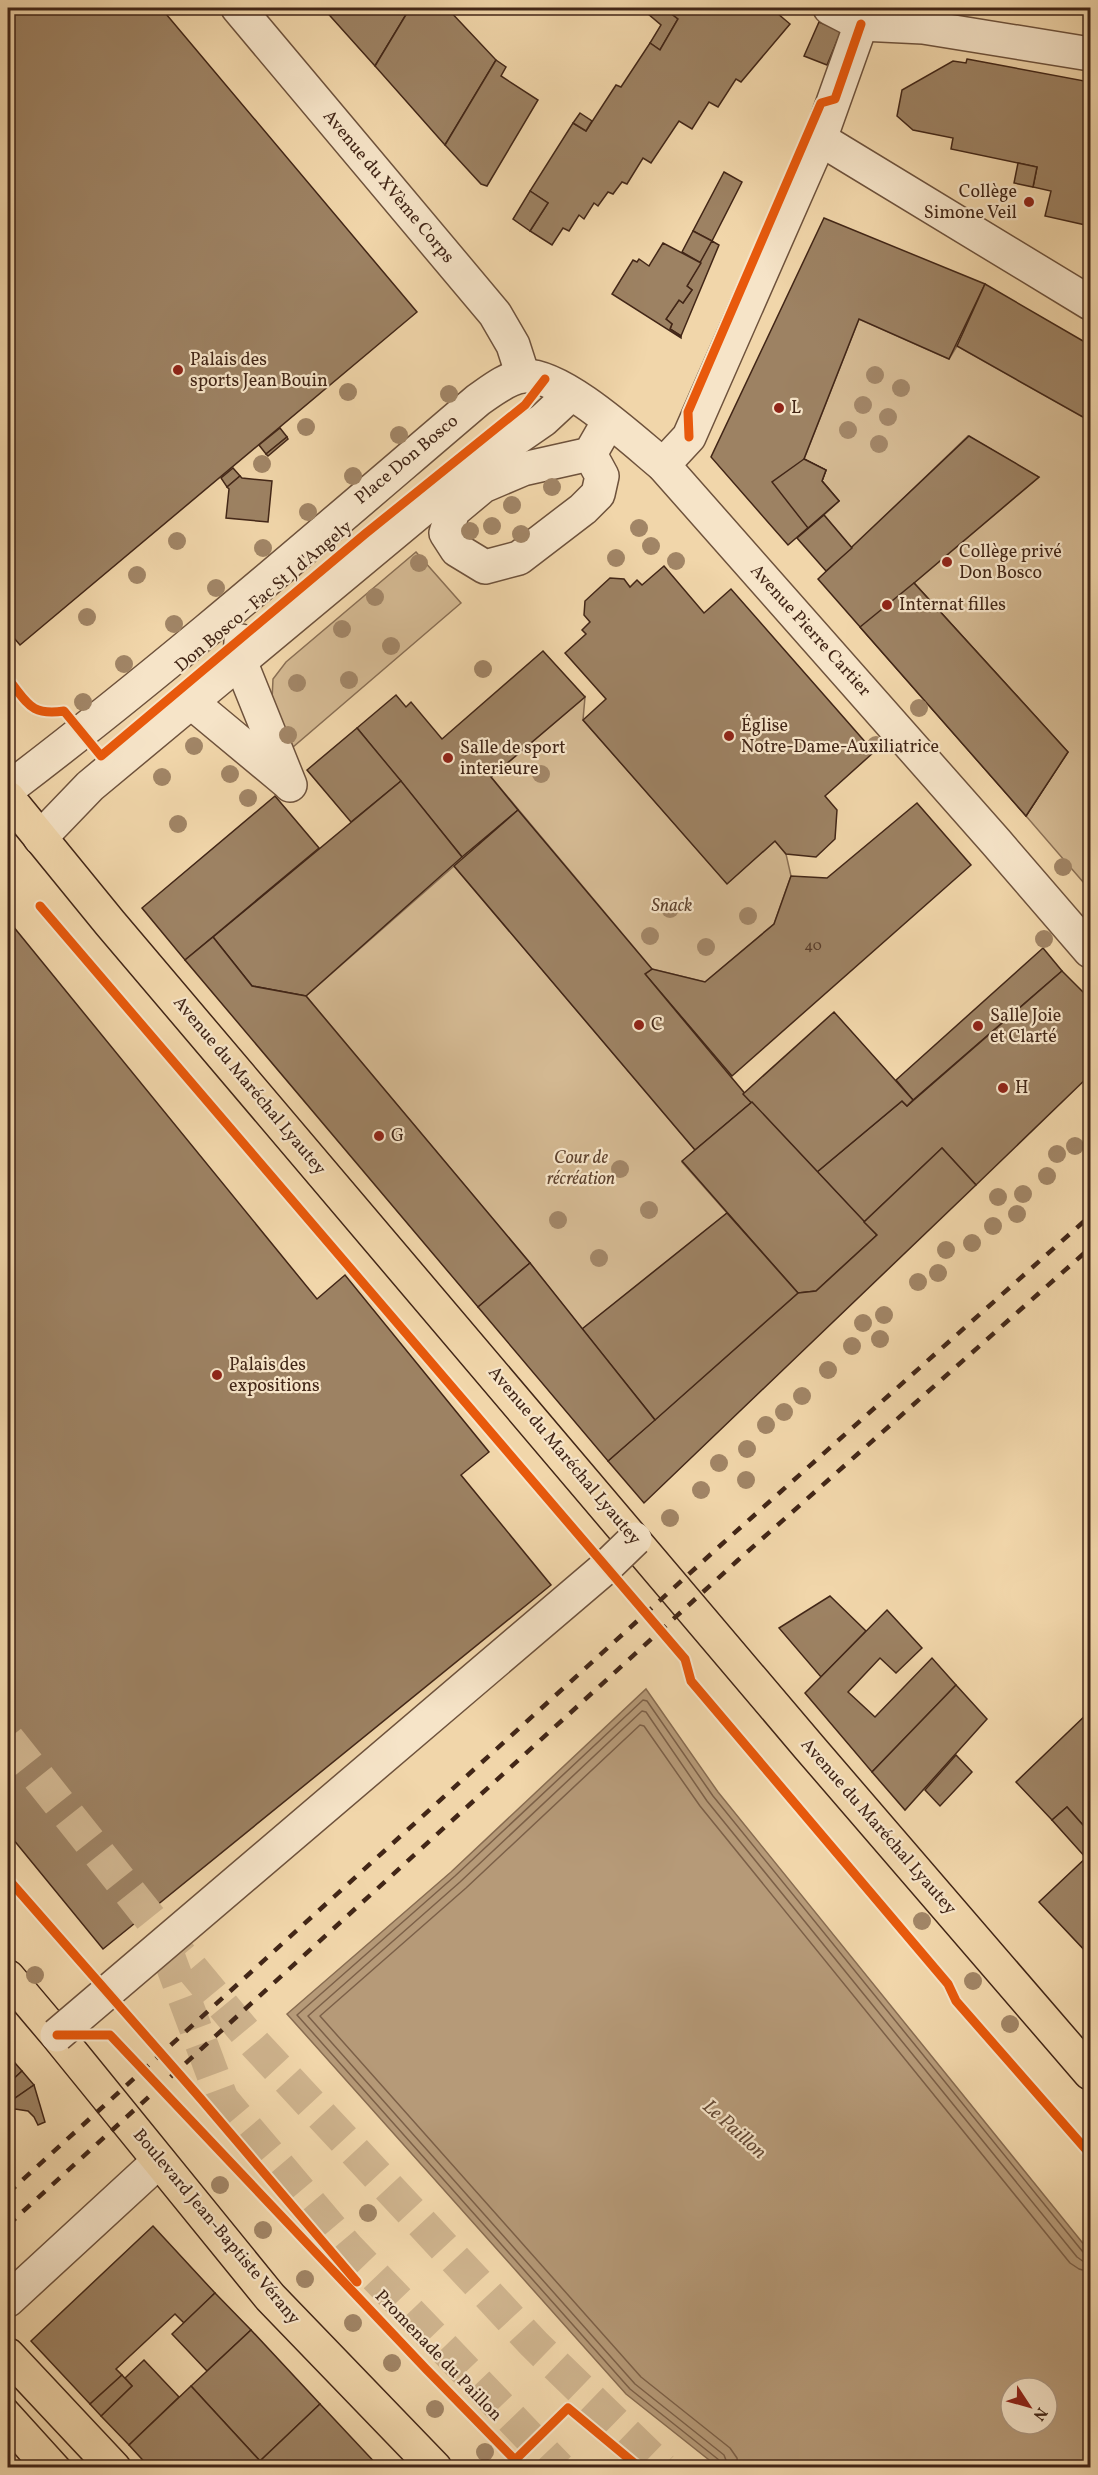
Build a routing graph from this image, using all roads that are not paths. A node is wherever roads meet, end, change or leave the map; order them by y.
1 (238, 8) edge
2 (830, 8) edge
3 (861, 24) junction
4 (1090, 54) edge
5 (820, 139) junction
6 (1090, 303) edge
7 (523, 376) junction
8 (571, 394) junction
9 (609, 421) junction
10 (590, 454) dead end
11 (663, 465) junction
12 (242, 600) junction
13 (240, 661) junction
14 (125, 697) junction
15 (191, 702) junction
16 (8, 789) edge
17 (8, 798) edge
18 (40, 838) junction
19 (1090, 951) edge
20 (635, 1539) junction
21 (8, 1977) edge
22 (57, 2035) junction
23 (1090, 2073) edge
24 (159, 2161) junction
25 (8, 2300) edge
26 (8, 2355) edge
27 (114, 2468) edge
28 (435, 2468) edge

1 - 7 street, Avenue du XVème Corps
2 - 3 street
3 - 4 street
3 - 5 street
5 - 6 street
5 - 11 street
7 - 8 street, Avenue Pierre Cartier
7 - 12 street, Place Don Bosco
8 - 9 street, Avenue Pierre Cartier
8 - 13 street
9 - 10 street
9 - 11 street, Avenue Pierre Cartier
11 - 19 street, Avenue Pierre Cartier
12 - 13 street
12 - 14 street, Place Don Bosco
13 - 15 street
13 - 15 street
14 - 15 street
14 - 16 street, Place Don Bosco
15 - 18 street
17 - 18 main road, Avenue du Maréchal Lyautey
18 - 20 main road, Avenue du Maréchal Lyautey
20 - 22 street, bridge
20 - 23 main road, Avenue du Maréchal Lyautey
21 - 22 main road, Boulevard Jean-Baptiste Vérany
22 - 24 main road, Boulevard Jean-Baptiste Vérany
24 - 25 street
24 - 28 main road, Boulevard Jean-Baptiste Vérany
26 - 27 main road

